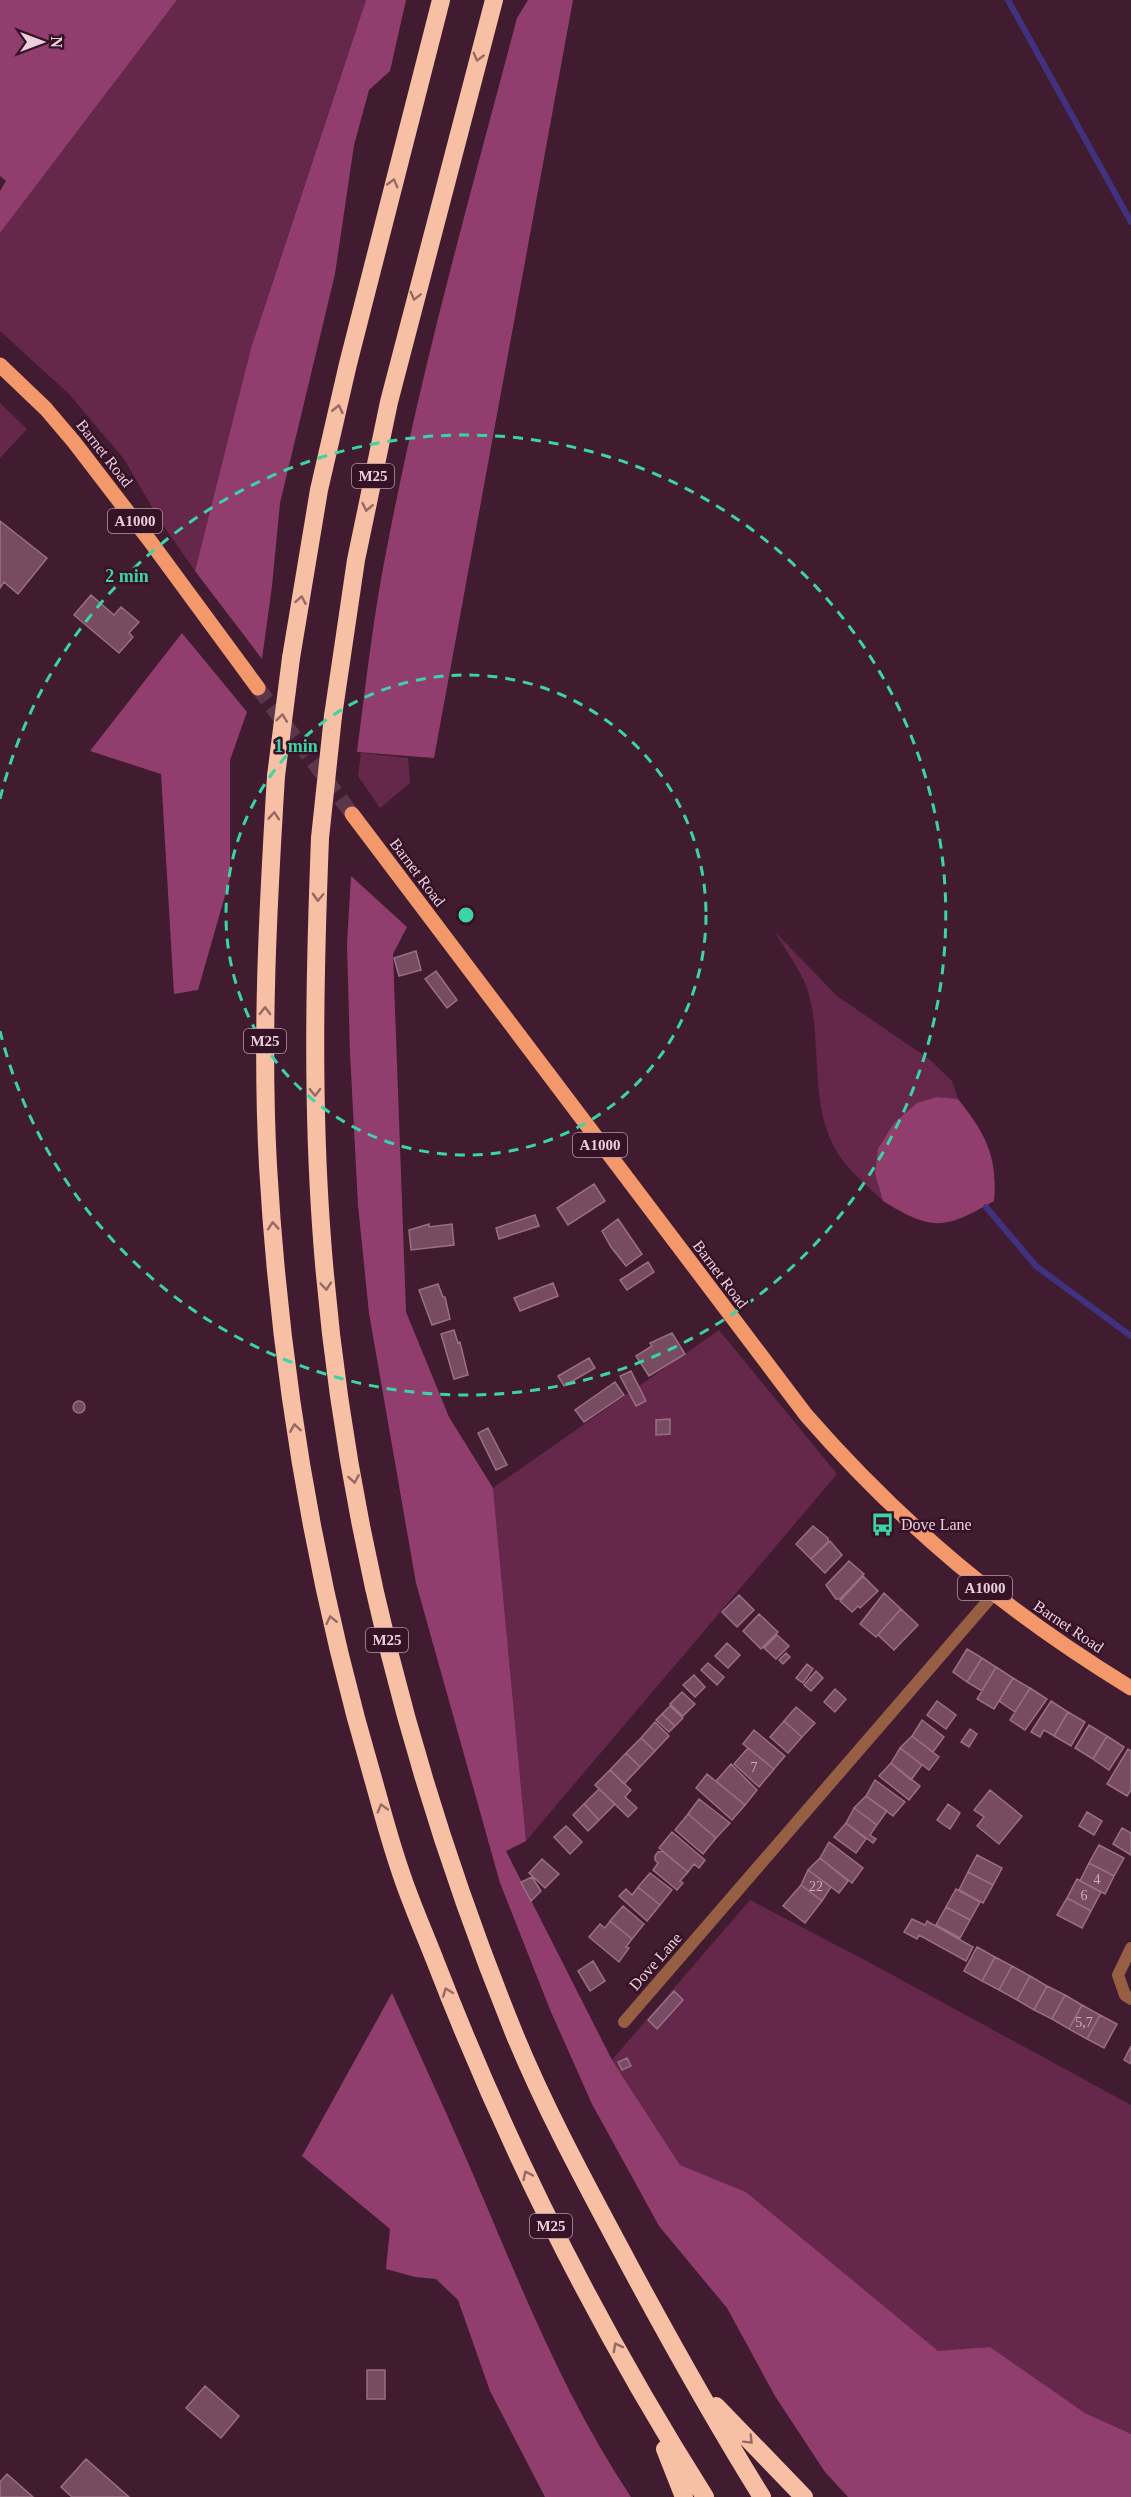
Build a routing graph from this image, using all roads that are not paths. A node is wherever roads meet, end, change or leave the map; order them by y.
1 (441, 0) edge
2 (494, 0) edge
3 (0, 365) edge
4 (258, 688) tunnel mouth
5 (352, 814) tunnel mouth
6 (993, 1595) junction
7 (1131, 1688) edge
8 (1131, 1948) edge
9 (1128, 1997) edge
10 (624, 2022) dead end
11 (693, 2384) junction
12 (645, 2399) junction
13 (684, 2497) edge
14 (705, 2497) edge
15 (762, 2497) edge
16 (804, 2497) edge

12 -> 1 highway, M25, bridge
2 -> 11 highway, M25, bridge
3 - 4 main road, Barnet Road / A1000
5 - 6 main road, Barnet Road / A1000
6 - 7 main road, Barnet Road / A1000
6 - 10 street, Dove Lane
8 - 9 street
11 - 15 highway, M25
11 -> 16 highway, M25
12 - 13 highway, M25
12 - 14 highway, M25

